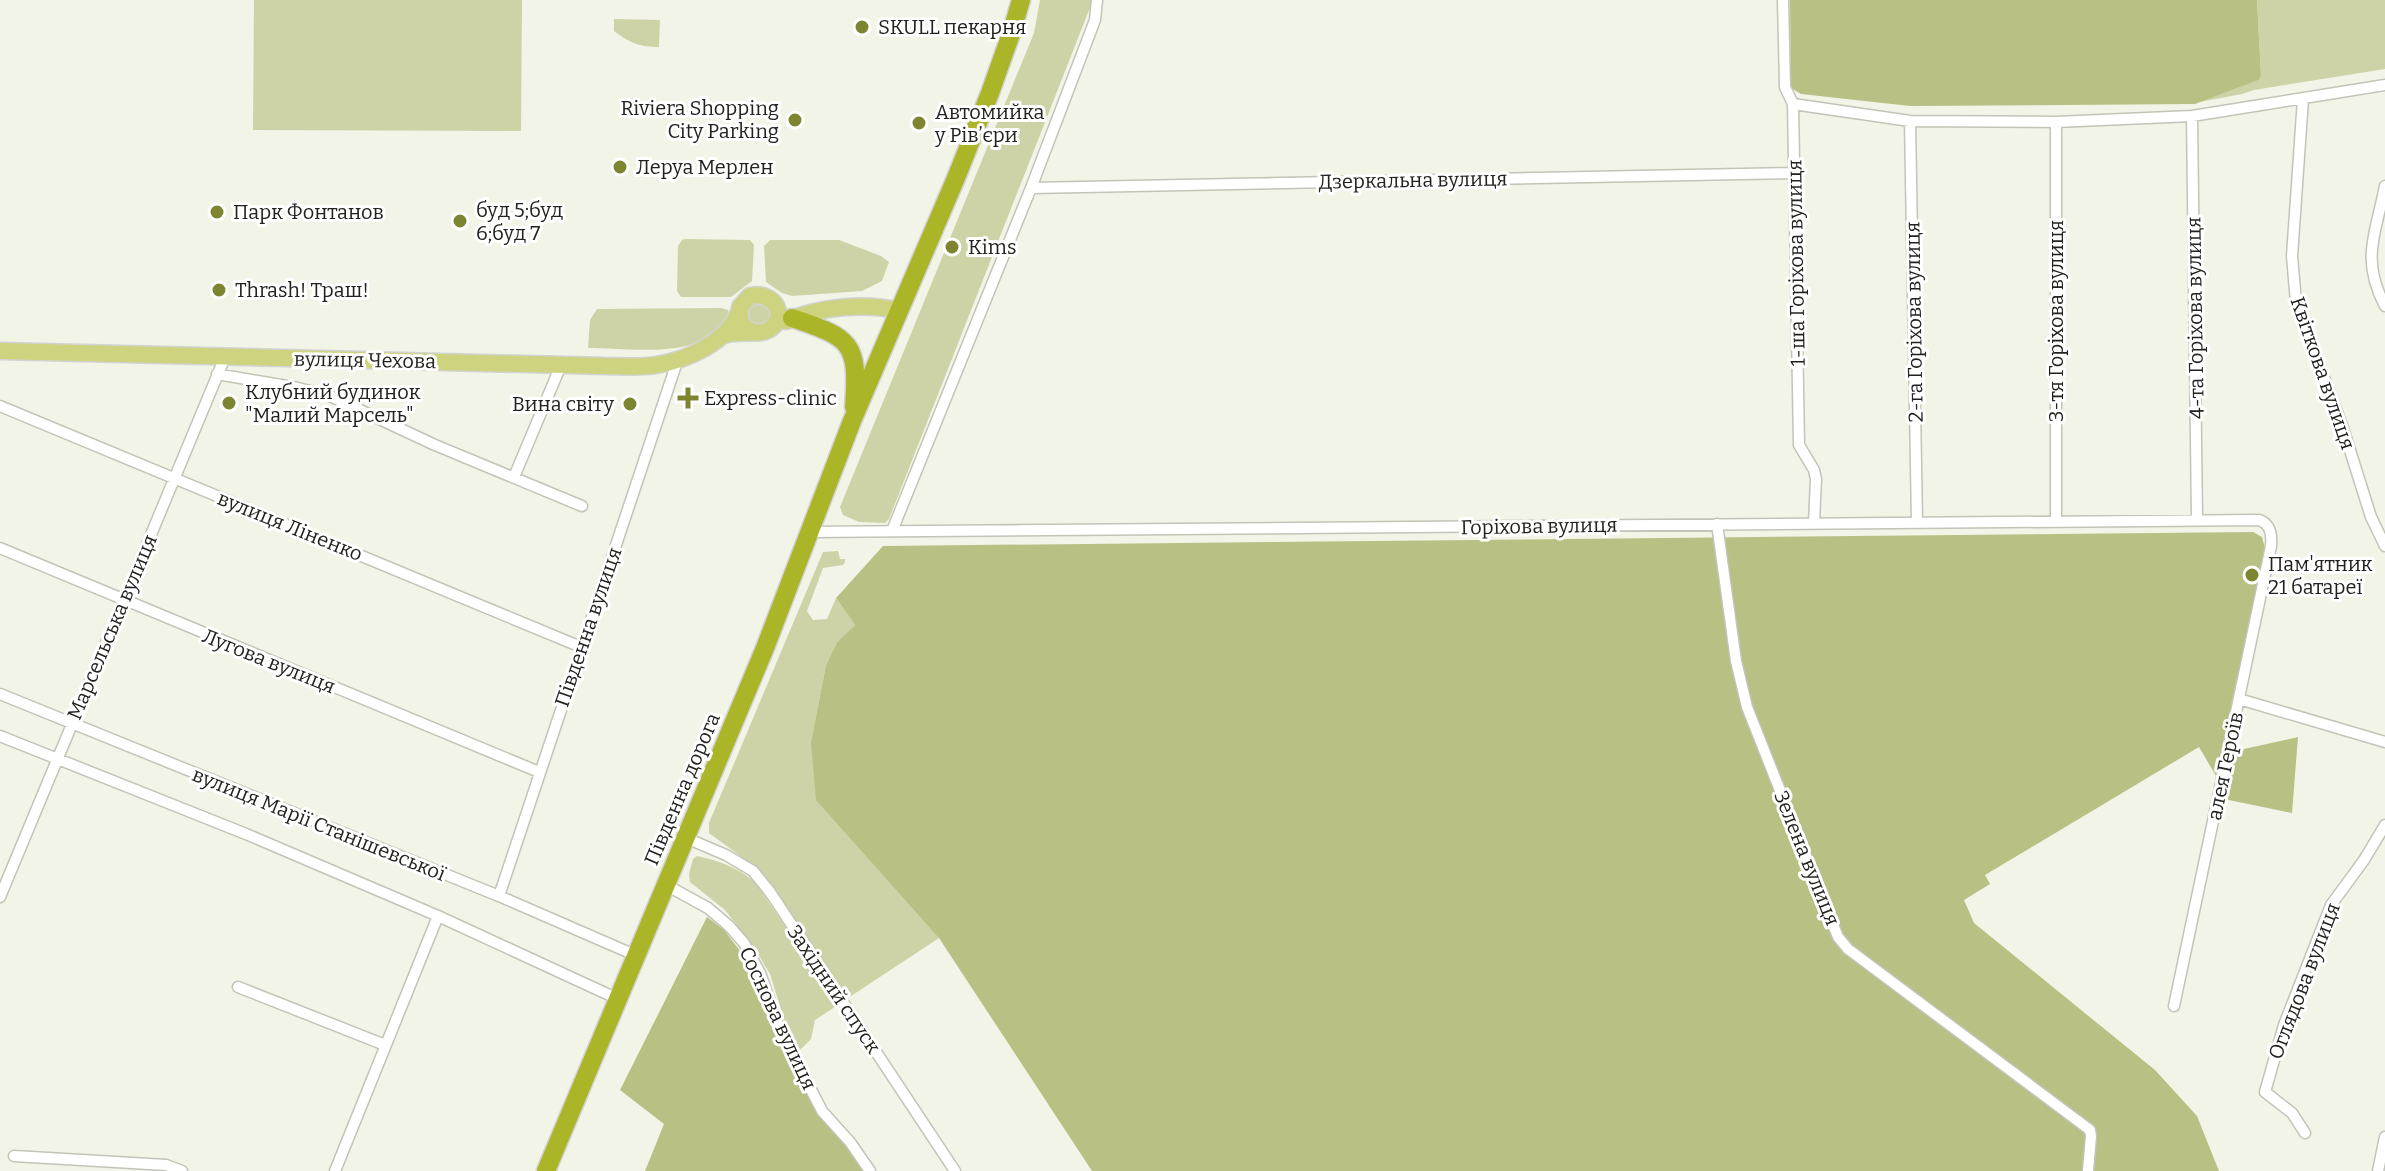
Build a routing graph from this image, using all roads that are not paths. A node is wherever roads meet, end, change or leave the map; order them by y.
1 (1021, 0) edge
2 (1097, 0) edge
3 (1783, 0) edge
4 (2385, 87) edge
5 (2303, 99) junction
6 (1793, 104) junction
7 (2192, 116) junction
8 (1910, 121) junction
9 (2056, 122) junction
10 (1795, 173) junction
11 (2385, 186) edge
12 (1031, 188) junction
13 (773, 300) junction
14 (2385, 306) edge
15 (819, 311) junction
16 (900, 311) junction
17 (739, 312) junction
18 (792, 318) junction
19 (770, 329) junction
20 (751, 332) junction
21 (724, 335) junction
22 (0, 351) edge
23 (225, 357) junction
24 (678, 359) junction
25 (561, 365) junction
26 (217, 374) junction
27 (0, 406) edge
28 (852, 421) junction
29 (514, 477) junction
30 (174, 478) junction
31 (582, 506) dead end
32 (2197, 520) junction
33 (2056, 521) junction
34 (1814, 523) junction
35 (1917, 523) junction
36 (1717, 524) junction
37 (2268, 526) joint
38 (892, 531) junction
39 (808, 532) junction
40 (2385, 546) edge
41 (0, 548) edge
42 (123, 600) junction
43 (581, 647) junction
44 (0, 694) edge
45 (2239, 699) junction
46 (72, 724) junction
47 (0, 736) edge
48 (2385, 742) edge
49 (57, 760) junction
50 (539, 772) junction
51 (2385, 825) edge
52 (686, 838) junction
53 (666, 885) junction
54 (1, 891) edge
55 (499, 896) junction
56 (438, 916) junction
57 (637, 956) junction
58 (238, 987) dead end
59 (618, 999) junction
60 (2174, 1006) dead end
61 (385, 1045) junction
62 (2305, 1133) dead end
63 (2385, 1137) edge
64 (14, 1156) dead end
65 (182, 1171) edge
66 (335, 1171) edge
67 (546, 1171) edge
68 (870, 1171) edge
69 (955, 1171) edge
70 (2088, 1171) edge
71 (2378, 1171) edge

1 - 16 highway, Південна дорога
2 - 12 street
3 - 6 street, 1-ша Горіхова вулиця
4 - 5 street
5 - 7 street
5 - 40 street, Квіткова вулиця
6 - 8 street
6 - 10 street, 1-ша Горіхова вулиця
7 - 9 street
7 - 32 street, 4-та Горіхова вулиця
8 - 9 street
8 - 35 street, 2-га Горіхова вулиця
9 - 33 street, 3-тя Горіхова вулиця
10 - 12 street, Дзеркальна вулиця
10 - 34 street, 1-ша Горіхова вулиця
11 - 14 street
12 - 38 street
13 - 15 main road
13 - 17 main road
13 - 19 main road
15 - 16 main road
15 - 18 main road
16 - 28 highway, Південна дорога
17 - 20 main road
17 - 21 main road, вулиця Чехова
18 - 19 main road
18 - 28 highway
19 - 20 main road
20 - 21 main road, вулиця Чехова
21 - 24 main road, вулиця Чехова
22 - 23 main road, вулиця Чехова
23 - 25 main road, вулиця Чехова
23 - 26 street, Марсельська вулиця
24 - 25 main road, вулиця Чехова
24 - 43 street, Південна вулиця
25 - 29 street
26 - 29 street
26 - 30 street, Марсельська вулиця
27 - 30 street, вулиця Ліненко
28 - 39 highway, Південна дорога
29 - 31 street
30 - 42 street, Марсельська вулиця
30 - 43 street, вулиця Ліненко
32 - 33 street, Горіхова вулиця
32 - 37 street, Горіхова вулиця
33 - 35 street, Горіхова вулиця
34 - 35 street, Горіхова вулиця
34 - 36 street, Горіхова вулиця
36 - 38 street, Горіхова вулиця
36 - 70 street, Зелена вулиця
37 - 45 street, алея Героїв
38 - 39 street, Горіхова вулиця
39 - 52 highway, Південна дорога
41 - 42 street, Лугова вулиця
42 - 46 street, Марсельська вулиця
42 - 50 street, Лугова вулиця
43 - 50 street, Південна вулиця
44 - 46 street, вулиця Марії Станішевської
45 - 48 street
45 - 60 street, алея Героїв
46 - 49 street, Марсельська вулиця
46 - 55 street, вулиця Марії Станішевської
47 - 49 street, вулиця Марії Станішевської
49 - 54 street, Марсельська вулиця
49 - 56 street, вулиця Марії Станішевської
50 - 55 street, Південна вулиця
51 - 62 street, Оглядова вулиця
52 - 53 highway, Південна дорога
52 - 69 street, Західний спуск
53 - 57 highway, Південна дорога
53 - 68 street, Соснова вулиця
55 - 57 street, вулиця Марії Станішевської
56 - 59 street, вулиця Марії Станішевської
56 - 61 street
57 - 59 highway, Південна дорога
58 - 61 street
59 - 67 highway, Південна дорога
61 - 66 street
63 - 71 street
64 - 65 street

